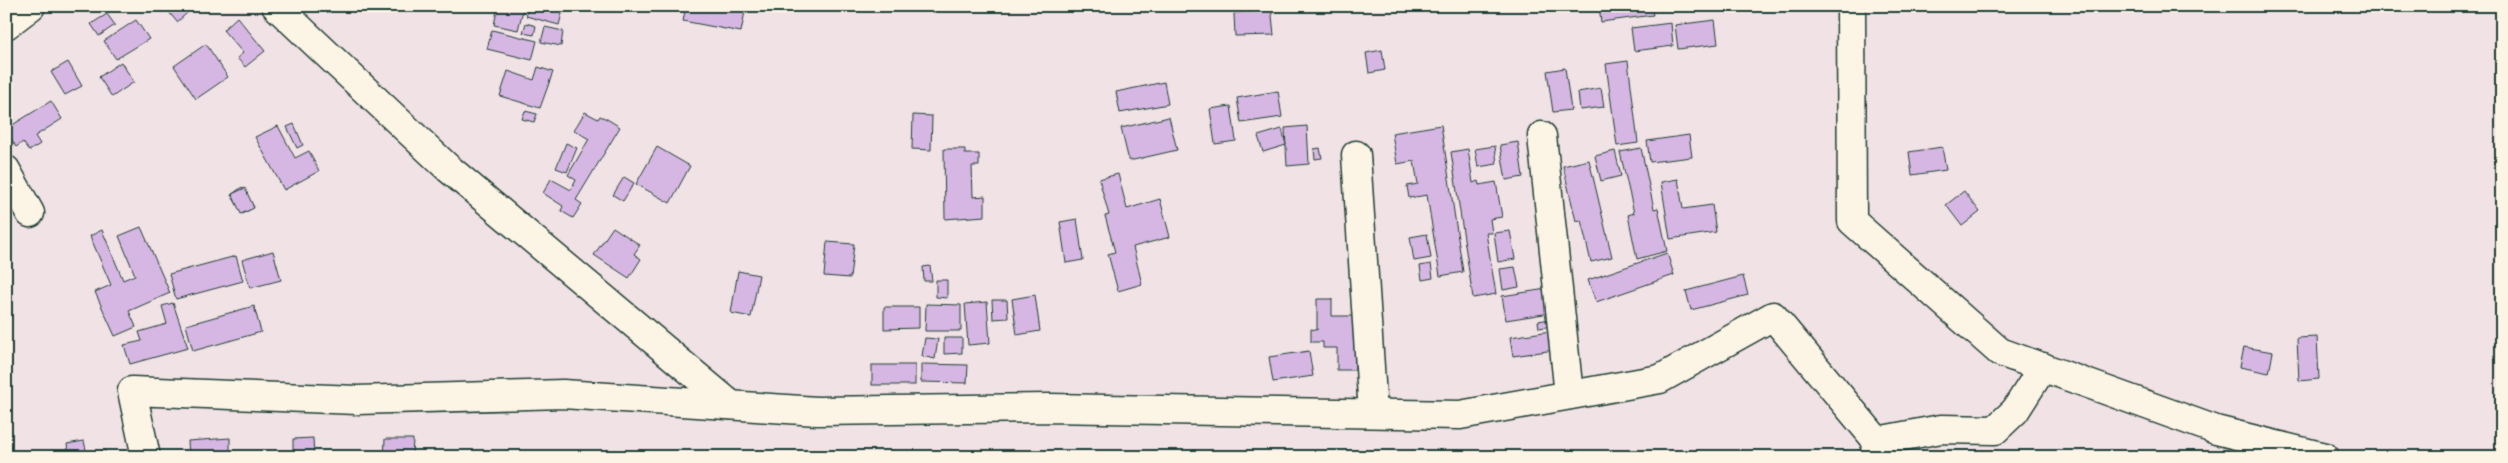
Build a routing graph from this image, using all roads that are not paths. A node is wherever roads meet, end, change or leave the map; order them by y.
1 (31, 6) edge
2 (276, 6) edge
3 (1850, 6) edge
4 (6, 25) edge
5 (1542, 136) dead end
6 (1356, 155) dead end
7 (6, 170) edge
8 (30, 213) dead end
9 (2042, 367) junction
10 (1569, 395) junction
11 (731, 405) junction
12 (1373, 413) junction
13 (1875, 449) edge
14 (146, 457) edge
15 (2325, 457) edge

1 - 4 street
2 - 11 street
3 - 9 street
5 - 10 street
6 - 12 street
7 - 8 street
9 - 13 street
9 - 15 street
10 - 12 street
10 - 13 street
11 - 12 street
11 - 14 street

